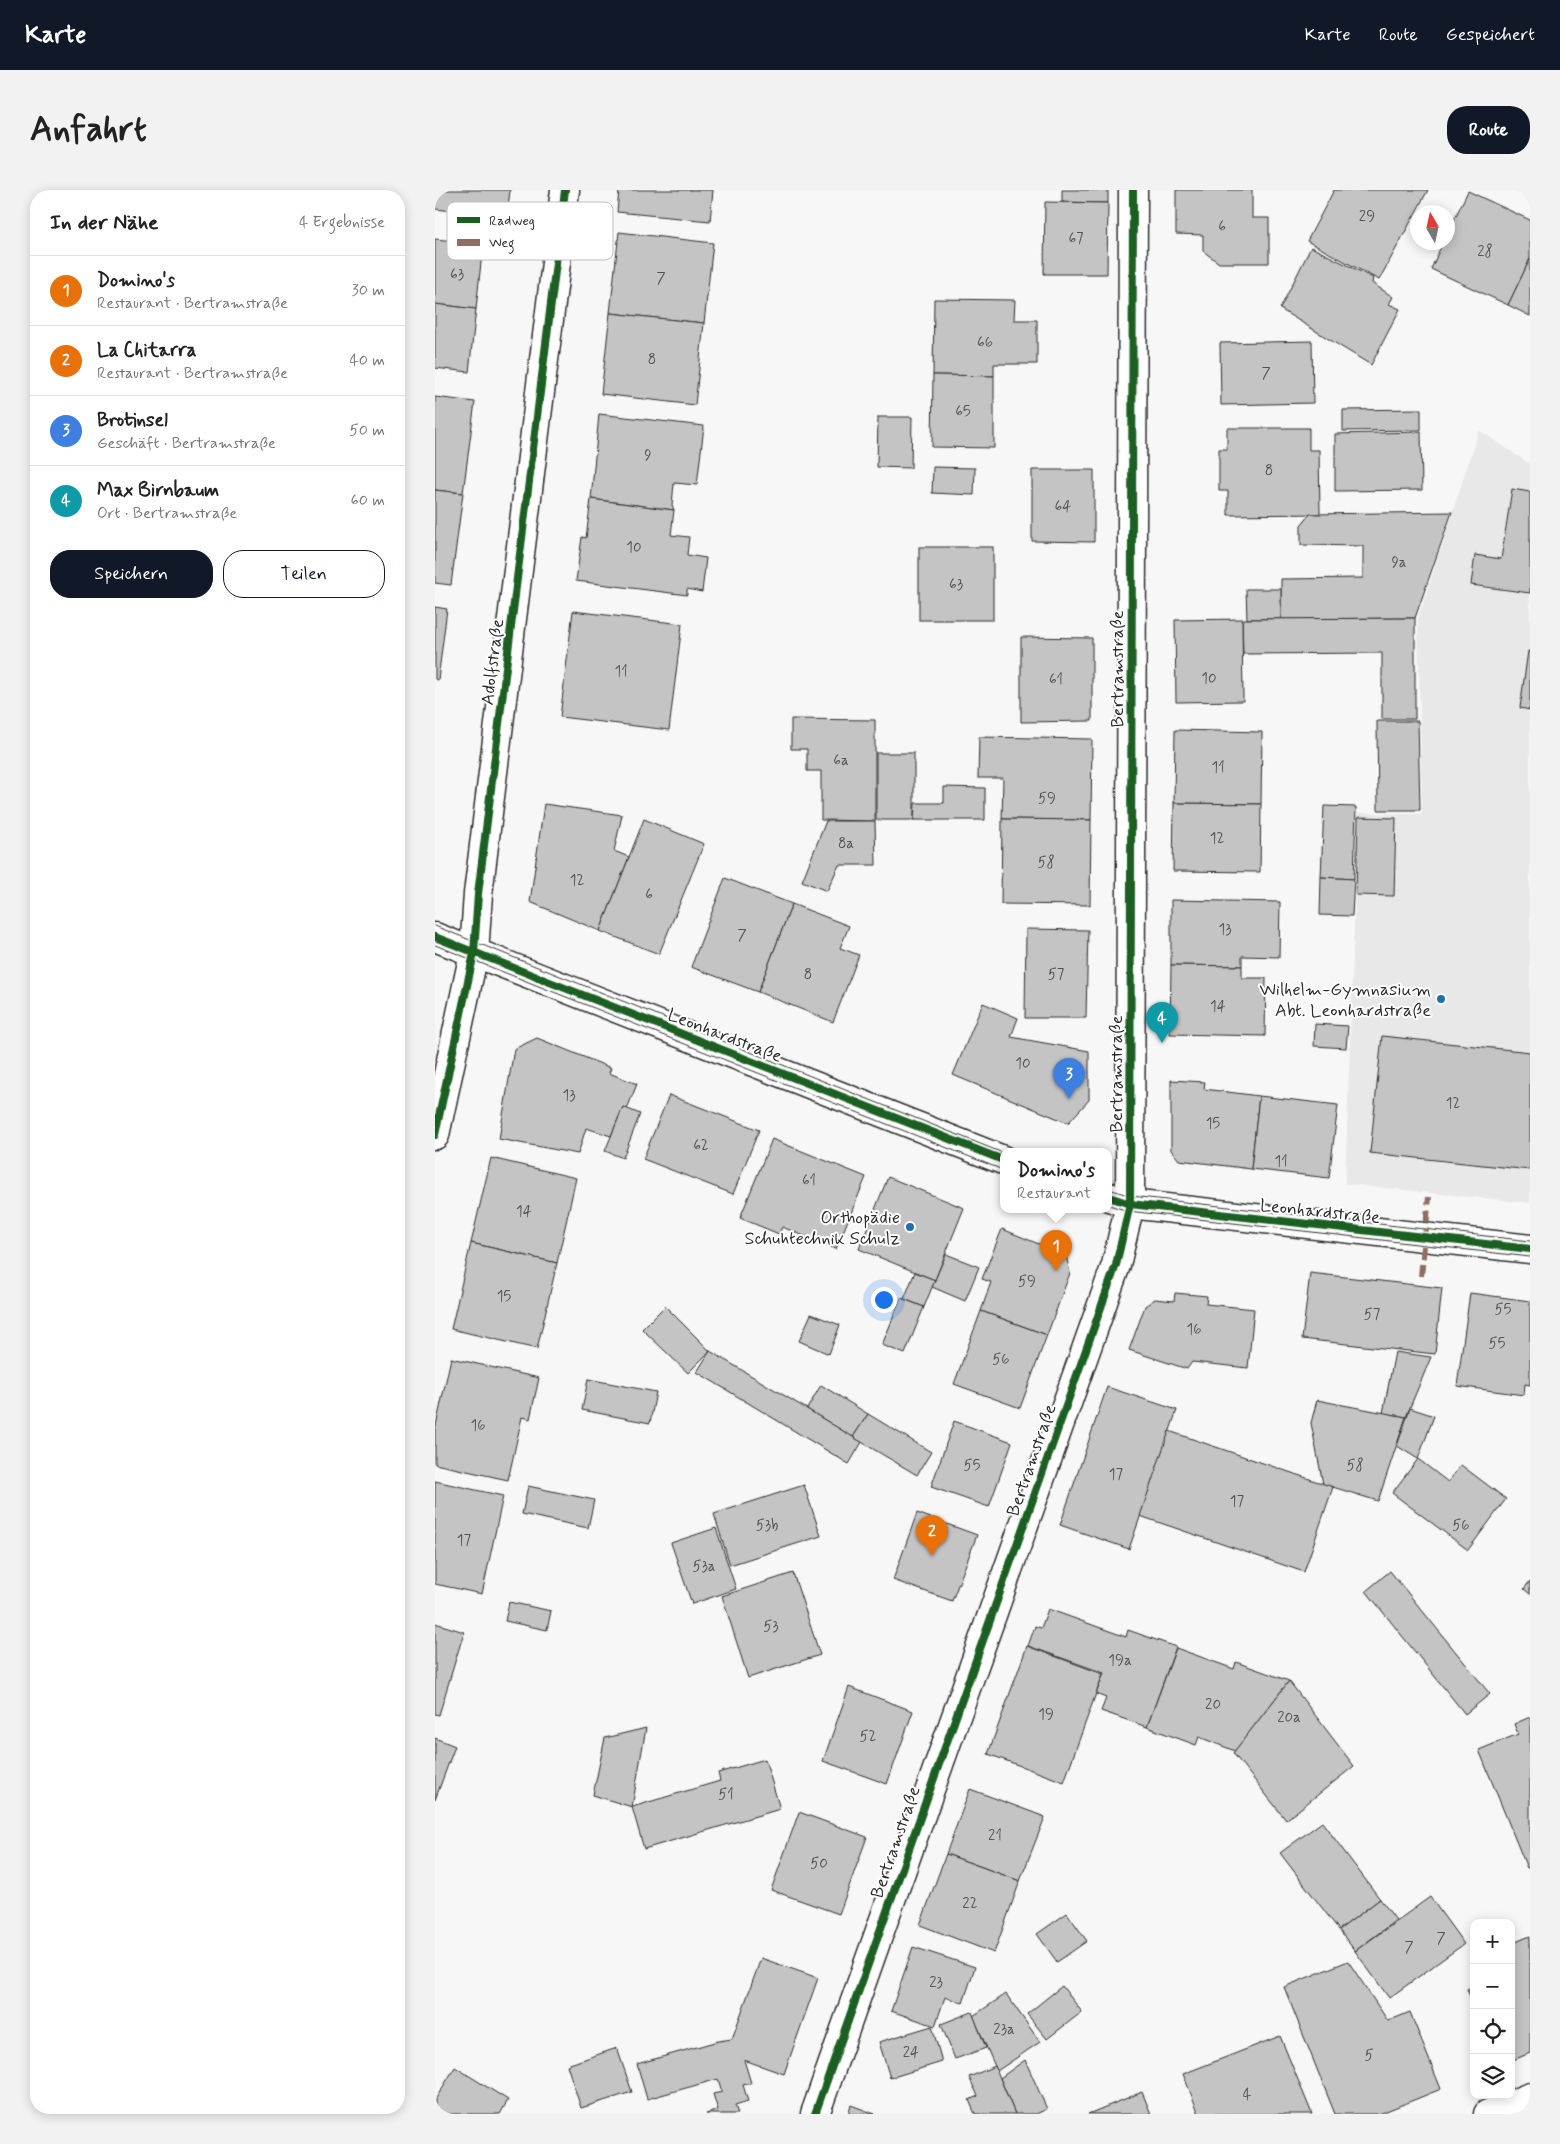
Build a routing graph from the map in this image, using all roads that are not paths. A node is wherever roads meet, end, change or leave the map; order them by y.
1 (1133, 190) edge
2 (556, 260) edge
3 (435, 937) edge
4 (474, 953) junction
5 (435, 1135) edge
6 (1000, 1159) edge
7 (1119, 1200) edge
8 (1530, 1250) edge
9 (1530, 2097) edge
10 (815, 2114) edge
11 (1488, 2114) edge

1 - 7 street, Bertramstraße
2 - 4 street, Adolfstraße
3 - 4 street, Leonhardstraße
4 - 5 street, Adolfstraße
4 - 6 street, Leonhardstraße
7 - 8 street, Leonhardstraße
7 - 10 street, Bertramstraße
9 - 11 street

